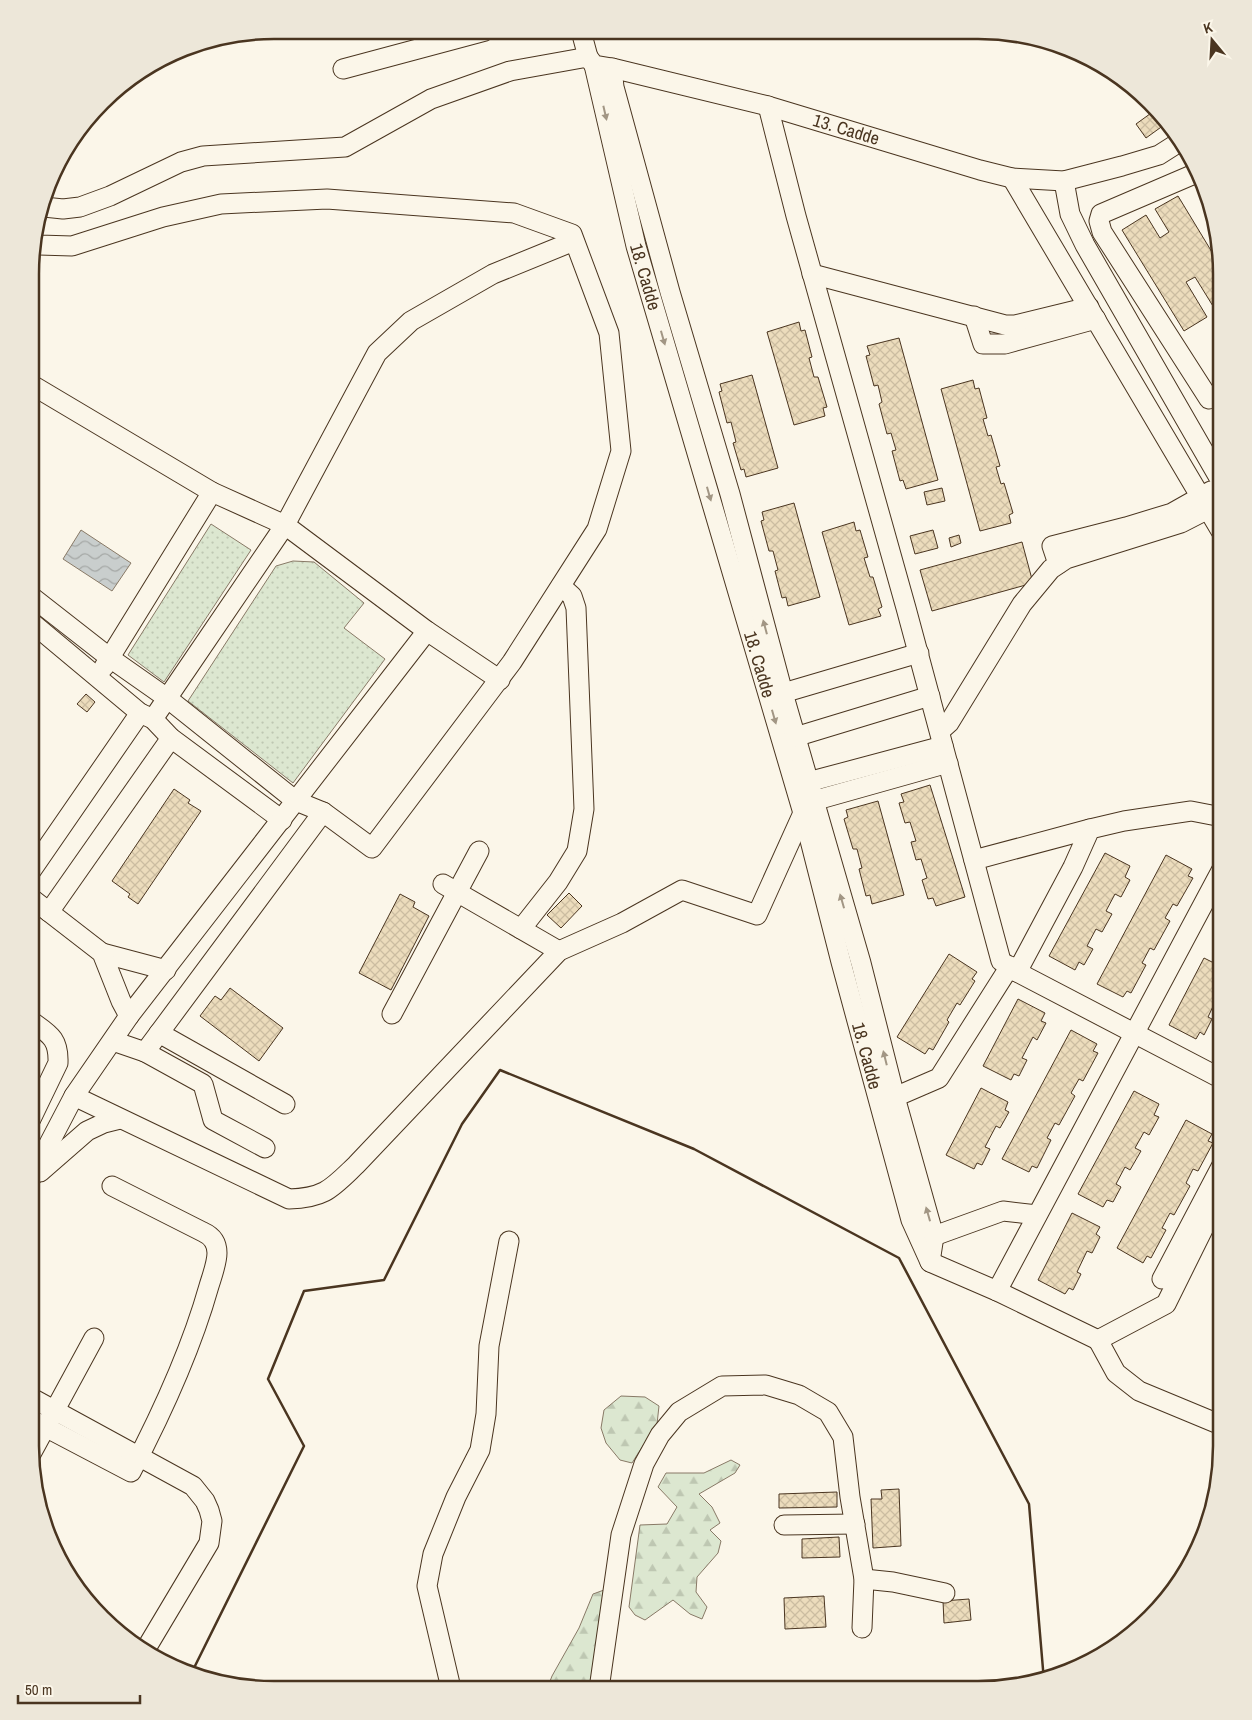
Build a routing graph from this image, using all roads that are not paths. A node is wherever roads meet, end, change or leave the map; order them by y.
1 (437, 39) edge
2 (586, 39) edge
3 (598, 63) junction
4 (343, 69) dead end
5 (768, 106) junction
6 (1175, 145) edge
7 (1191, 175) edge
8 (1012, 178) junction
9 (1064, 181) junction
10 (48, 208) edge
11 (574, 241) junction
12 (41, 244) edge
13 (812, 274) junction
14 (1092, 313) junction
15 (39, 389) edge
16 (1209, 399) dead end
17 (1213, 468) edge
18 (212, 492) junction
19 (1210, 503) edge
20 (285, 525) junction
21 (561, 586) junction
22 (39, 602) edge
23 (39, 628) edge
24 (427, 631) junction
25 (919, 653) junction
26 (110, 658) junction
27 (98, 677) junction
28 (500, 680) junction
29 (783, 693) junction
30 (930, 696) junction
31 (167, 698) junction
32 (146, 716) junction
33 (795, 737) junction
34 (171, 738) junction
35 (943, 747) junction
36 (808, 782) junction
37 (296, 800) junction
38 (808, 807) junction
39 (322, 812) junction
40 (1213, 815) edge
41 (282, 820) junction
42 (1090, 828) junction
43 (479, 851) dead end
44 (250, 859) junction
45 (39, 860) edge
46 (974, 860) junction
47 (276, 876) junction
48 (1213, 886) edge
49 (450, 888) junction
50 (39, 904) edge
51 (49, 912) junction
52 (521, 929) junction
53 (559, 951) junction
54 (102, 953) junction
55 (1014, 969) junction
56 (166, 970) junction
57 (392, 1014) dead end
58 (129, 1016) junction
59 (39, 1026) edge
60 (1133, 1033) junction
61 (159, 1034) junction
62 (113, 1041) junction
63 (145, 1052) junction
64 (1213, 1074) edge
65 (74, 1096) junction
66 (895, 1097) junction
67 (39, 1102) edge
68 (285, 1104) dead end
69 (120, 1119) junction
70 (266, 1148) dead end
71 (39, 1164) edge
72 (39, 1173) edge
73 (1213, 1182) edge
74 (112, 1186) dead end
75 (1213, 1209) edge
76 (1037, 1215) junction
77 (934, 1236) junction
78 (509, 1241) dead end
79 (930, 1262) junction
80 (1162, 1278) dead end
81 (997, 1291) junction
82 (94, 1338) dead end
83 (1098, 1340) junction
84 (39, 1402) edge
85 (55, 1411) junction
86 (1213, 1421) edge
87 (39, 1422) edge
88 (39, 1424) edge
89 (139, 1457) junction
90 (854, 1524) junction
91 (784, 1525) dead end
92 (864, 1579) junction
93 (945, 1593) dead end
94 (862, 1628) dead end
95 (148, 1645) edge
96 (449, 1681) edge
97 (599, 1681) edge

1 - 4 street
2 - 3 street, 18. Cadde
3 - 5 street, 13. Cadde
3 - 10 street, 13. Cadde
29 -> 3 street, 18. Cadde
3 -> 38 street, 18. Cadde
5 - 8 street, 13. Cadde
5 - 13 street
6 - 9 street, 13. Cadde
7 - 16 street
8 - 9 street, 13. Cadde
8 - 14 street
9 - 17 street
11 - 12 street
11 - 20 street
11 - 21 street
13 - 14 street
13 - 25 street
14 - 19 street
15 - 18 street
18 - 20 street
18 - 26 street
19 - 35 street
20 - 24 street
20 - 31 street
21 - 28 street
21 - 52 street
22 - 26 street
23 - 27 street
24 - 28 street
24 - 37 street
25 - 29 street
25 - 30 street
26 - 27 street
26 - 31 street
27 - 32 street
28 - 39 street
29 - 33 street, 18. Cadde
30 - 33 street
30 - 35 street
31 - 32 street
31 - 37 street
32 - 34 street
32 - 45 street
33 - 36 street, 18. Cadde
34 - 41 street
34 - 51 street
35 - 36 street
35 - 38 street
35 - 46 street
36 - 38 street, 18. Cadde
37 - 39 street
37 - 41 street
38 - 53 street
66 -> 38 street, 18. Cadde
38 - 79 street, 18. Cadde
39 - 47 street
40 - 42 street
41 - 44 street
42 - 46 street
42 - 55 street
43 - 49 street
44 - 47 street
44 - 56 street
46 - 55 street
47 - 61 street
48 - 60 street
49 - 52 street
49 - 57 street
50 - 51 street
51 - 54 street
52 - 53 street
53 - 69 street
54 - 56 street
54 - 58 street
55 - 60 street
55 - 66 street
56 - 58 street
58 - 62 street
59 - 67 street
60 - 64 street
60 - 76 street
61 - 63 street
61 - 68 street
62 - 63 street
62 - 65 street
63 - 70 street
65 - 69 street
65 - 71 street
77 -> 66 street, 18. Cadde
69 - 72 street
73 - 80 street
74 - 89 street
75 - 83 street
76 - 77 street
76 - 81 street
77 - 79 street, 18. Cadde
78 - 96 street
79 - 81 street
81 - 83 street
82 - 85 street
83 - 86 street
84 - 85 street
85 - 87 street
85 - 89 street
88 - 89 street
89 - 95 street
90 - 91 street
90 - 92 street
90 - 97 street
92 - 93 street
92 - 94 street

